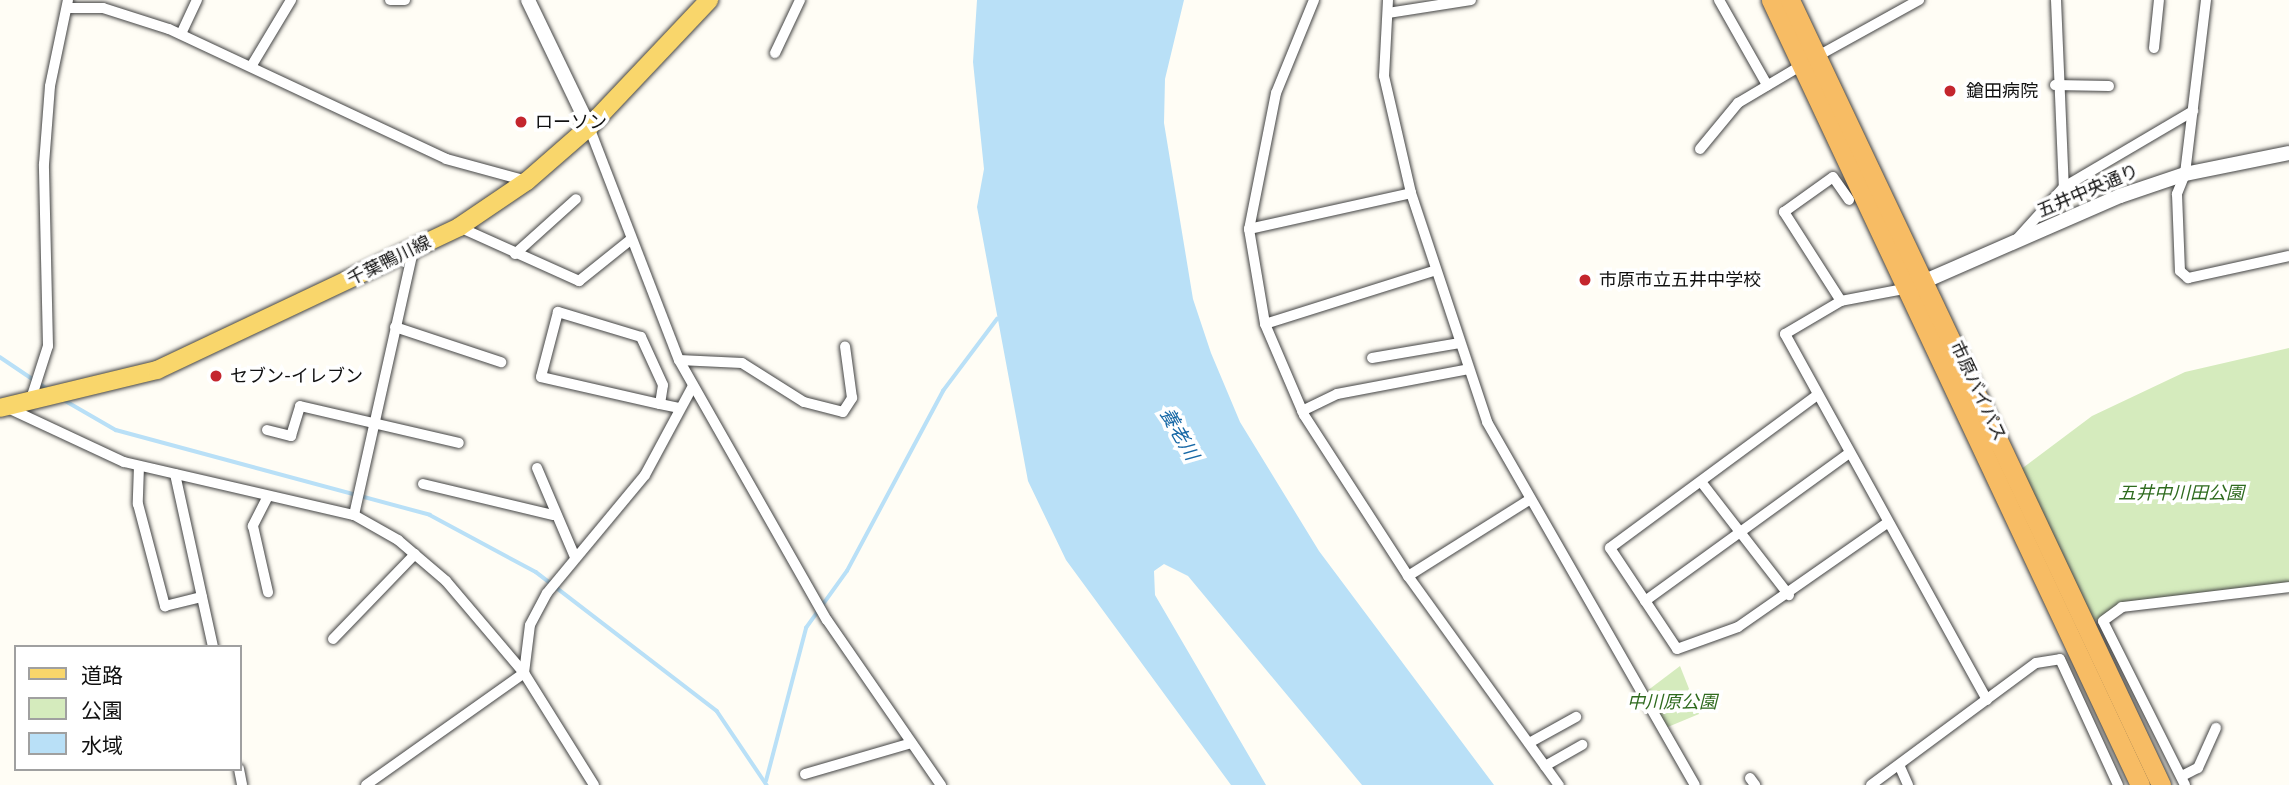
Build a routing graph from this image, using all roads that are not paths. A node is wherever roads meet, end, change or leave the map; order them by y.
1 (197, 0) edge
2 (291, 0) edge
3 (390, 0) edge
4 (405, 0) edge
5 (528, 0) edge
6 (709, 0) edge
7 (800, 0) edge
8 (1314, 0) edge
9 (1388, 0) edge
10 (1471, 0) edge
11 (1718, 0) edge
12 (1772, 0) edge
13 (1790, 0) edge
14 (1919, 0) edge
15 (2056, 0) edge
16 (2159, 0) edge
17 (2206, 0) edge
18 (68, 4) edge
19 (1388, 13) junction
20 (181, 34) junction
21 (2154, 48) dead end
22 (775, 53) dead end
23 (1809, 61) junction
24 (252, 65) junction
25 (1767, 85) junction
26 (2055, 85) junction
27 (2109, 86) dead end
28 (2193, 111) junction
29 (589, 127) junction
30 (1700, 149) dead end
31 (2289, 153) edge
32 (2185, 174) junction
33 (527, 181) junction
34 (2064, 187) junction
35 (1411, 193) junction
36 (576, 200) dead end
37 (1849, 200) dead end
38 (459, 227) junction
39 (1250, 229) junction
40 (629, 241) junction
41 (2013, 244) junction
42 (413, 250) junction
43 (515, 254) junction
44 (2289, 256) edge
45 (1436, 270) junction
46 (1918, 285) junction
47 (1841, 301) junction
48 (1265, 324) junction
49 (396, 327) junction
50 (1460, 343) junction
51 (845, 346) dead end
52 (1372, 358) dead end
53 (679, 360) junction
54 (501, 362) dead end
55 (1469, 369) junction
56 (693, 386) junction
57 (1816, 396) junction
58 (30, 402) junction
59 (660, 404) junction
60 (2, 406) edge
61 (679, 408) junction
62 (1302, 411) junction
63 (374, 423) junction
64 (268, 430) dead end
65 (460, 443) dead end
66 (1848, 454) junction
67 (139, 466) junction
68 (537, 468) dead end
69 (175, 474) junction
70 (423, 484) dead end
71 (1702, 484) junction
72 (268, 496) junction
73 (1530, 500) junction
74 (354, 515) junction
75 (552, 515) junction
76 (1887, 523) junction
77 (1742, 534) junction
78 (415, 554) junction
79 (575, 557) junction
80 (1408, 576) junction
81 (2289, 587) edge
82 (268, 593) dead end
83 (1789, 595) junction
84 (202, 597) junction
85 (1645, 601) junction
86 (333, 639) dead end
87 (213, 645) edge
88 (524, 673) junction
89 (1987, 700) junction
90 (1576, 718) dead end
91 (2216, 728) dead end
92 (912, 743) junction
93 (1529, 743) junction
94 (1582, 745) dead end
95 (1545, 766) junction
96 (1899, 767) junction
97 (805, 774) dead end
98 (2183, 781) edge
99 (366, 785) edge
100 (594, 785) edge
101 (941, 785) edge
102 (1559, 785) edge
103 (1696, 785) edge
104 (1871, 785) edge
105 (1908, 785) edge
106 (2118, 785) edge
107 (2140, 785) edge
108 (2161, 785) edge

1 - 20 street
2 - 24 street
3 - 4 street
5 - 29 street
6 - 29 main road, 千葉鴨川線
7 - 22 street
8 - 39 street
9 - 19 street
10 - 19 street
11 - 25 street
12 - 23 highway, 市原バイパス
13 - 23 highway, 市原バイパス
14 - 23 street
15 - 26 street
16 - 21 street
17 - 28 street
18 - 20 street
18 - 58 street
19 - 35 street
20 - 24 street
23 - 25 street
23 - 46 highway, 市原バイパス
24 - 33 street
25 - 30 street
26 - 27 street
26 - 34 street
28 - 32 street
28 - 34 street
29 - 33 main road, 千葉鴨川線
29 - 40 street
31 - 32 street, 五井中央通り
32 - 41 street, 五井中央通り
32 - 44 street
33 - 38 main road, 千葉鴨川線
34 - 41 street
35 - 39 street
35 - 45 street
36 - 43 street
37 - 47 street
38 - 42 main road, 千葉鴨川線
38 - 43 street
39 - 48 street
40 - 43 street
40 - 53 street
41 - 46 street, 五井中央通り
42 - 49 street
42 - 58 main road, 千葉鴨川線
45 - 48 street
45 - 50 street
46 - 47 street
46 - 107 highway, 市原バイパス
46 - 108 highway, 市原バイパス
47 - 57 street
48 - 62 street
49 - 54 street
49 - 63 street
50 - 52 street
50 - 55 street
51 - 53 street
53 - 56 street
55 - 62 street
55 - 73 street
56 - 61 street
56 - 92 street
57 - 66 street
57 - 71 street
58 - 60 main road, 千葉鴨川線
59 - 59 street
59 - 61 street
60 - 67 street
61 - 79 street
62 - 80 street
63 - 64 street
63 - 65 street
63 - 74 street
66 - 76 street
66 - 77 street
67 - 69 street
67 - 84 street
68 - 75 street
69 - 72 street
69 - 84 street
70 - 75 street
71 - 77 street
71 - 85 street
72 - 74 street
72 - 82 street
73 - 80 street
73 - 103 street
74 - 78 street
75 - 79 street
76 - 83 street
76 - 89 street
77 - 83 street
77 - 85 street
78 - 86 street
78 - 88 street
79 - 88 street
80 - 93 street
81 - 98 street
83 - 85 street
84 - 87 street
88 - 99 street
88 - 100 street
89 - 96 street
89 - 106 street
90 - 93 street
91 - 98 street
92 - 97 street
92 - 101 street
93 - 95 street
94 - 95 street
95 - 102 street
96 - 104 street
96 - 105 street

